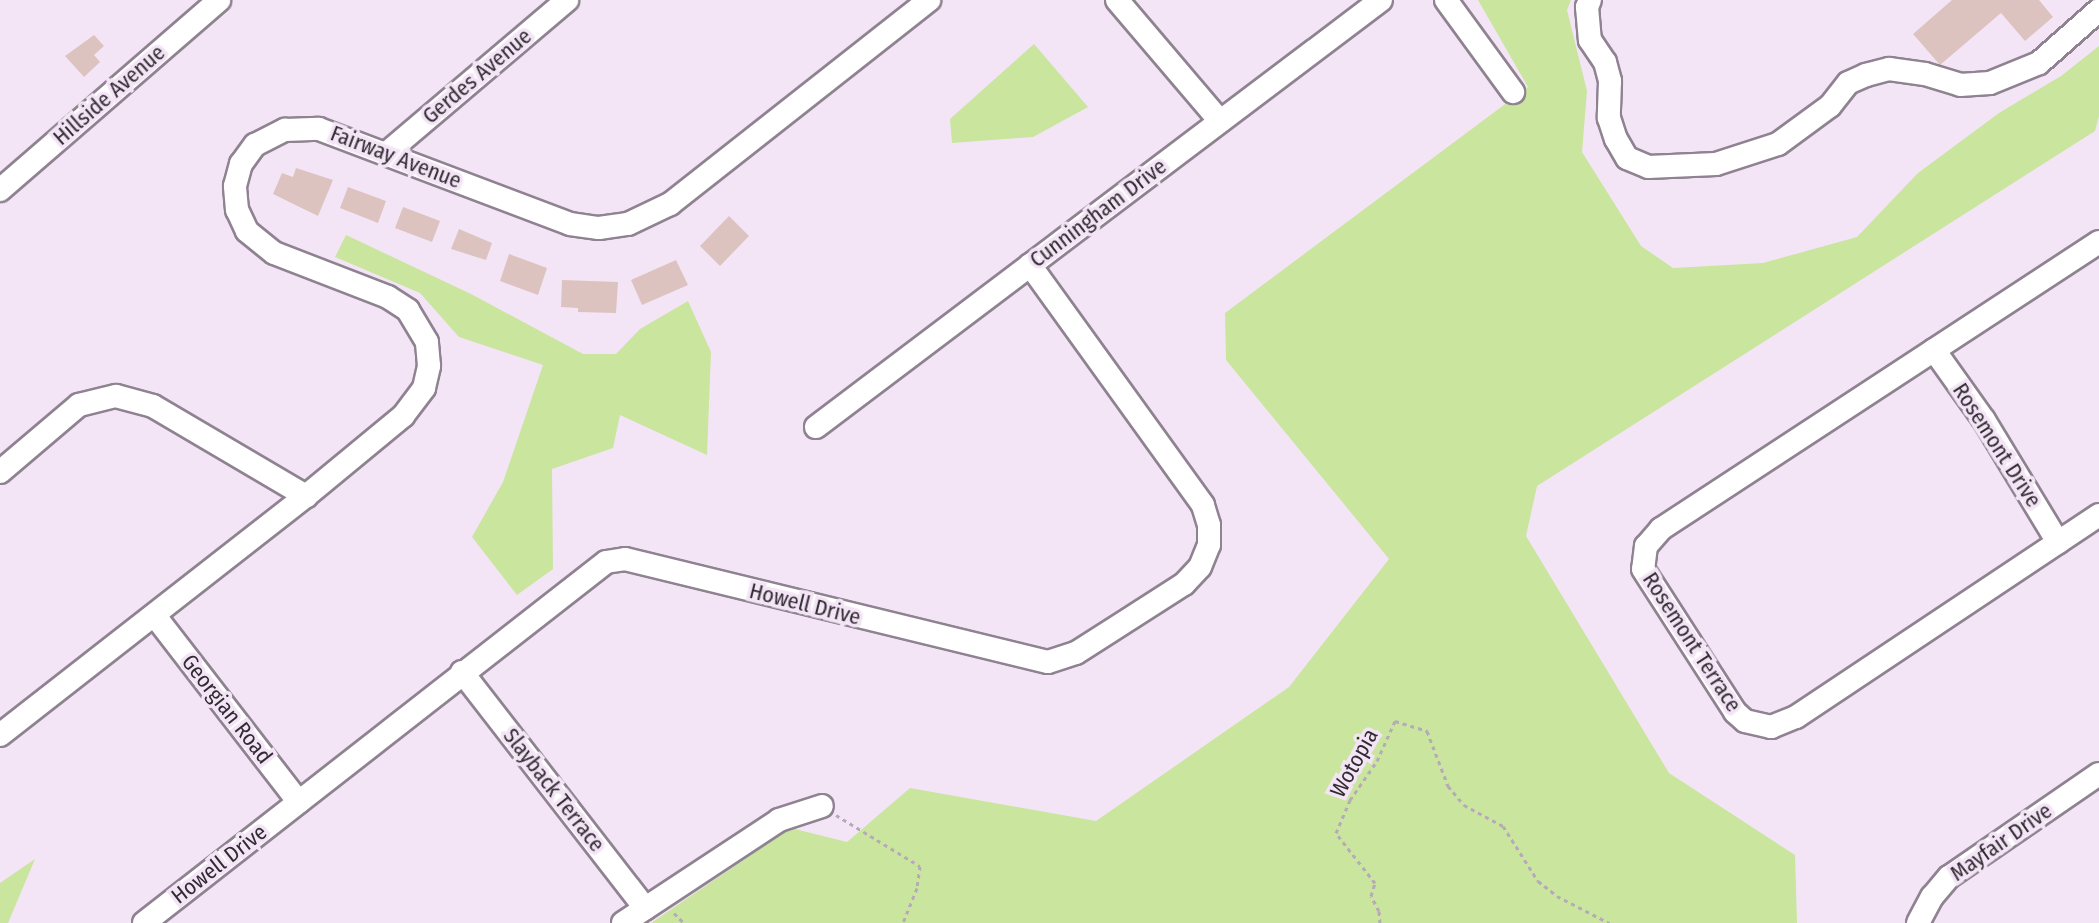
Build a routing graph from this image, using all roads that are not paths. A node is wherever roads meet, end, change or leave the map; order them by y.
1 (567, 0) edge
2 (929, 0) edge
3 (1117, 0) edge
4 (1381, 0) edge
5 (1446, 0) edge
6 (1590, 0) edge
7 (215, 1) edge
8 (2099, 10) edge
9 (1513, 92) dead end
10 (1220, 121) junction
11 (388, 152) junction
12 (0, 190) edge
13 (2099, 242) edge
14 (1030, 265) junction
15 (1934, 350) junction
16 (816, 427) dead end
17 (0, 472) edge
18 (306, 496) junction
19 (2099, 515) edge
20 (2058, 542) junction
21 (155, 616) junction
22 (462, 672) junction
23 (0, 735) edge
24 (2099, 774) edge
25 (299, 802) junction
26 (822, 806) road end
27 (645, 908) junction
28 (144, 923) edge
29 (623, 923) edge
30 (1918, 923) edge

1 - 11 street, Gerdes Avenue
2 - 11 street, Fairway Avenue
3 - 10 street
4 - 10 street, Cunningham Drive
5 - 9 street
6 - 8 street
7 - 12 street, Hillside Avenue
10 - 14 street, Cunningham Drive
11 - 18 street, Fairway Avenue
13 - 15 street, Rosemont Terrace
14 - 16 street, Cunningham Drive
14 - 22 street, Howell Drive
15 - 20 street, Rosemont Drive
15 - 20 street, Rosemont Terrace
17 - 18 street
18 - 21 street, Fairway Avenue
19 - 20 street, Rosemont Terrace
21 - 23 street, Fairway Avenue
21 - 25 street, Georgian Road
22 - 25 street, Howell Drive
22 - 27 street, Slayback Terrace
24 - 30 street, Mayfair Drive
25 - 28 street, Howell Drive
26 - 27 street
27 - 29 street

